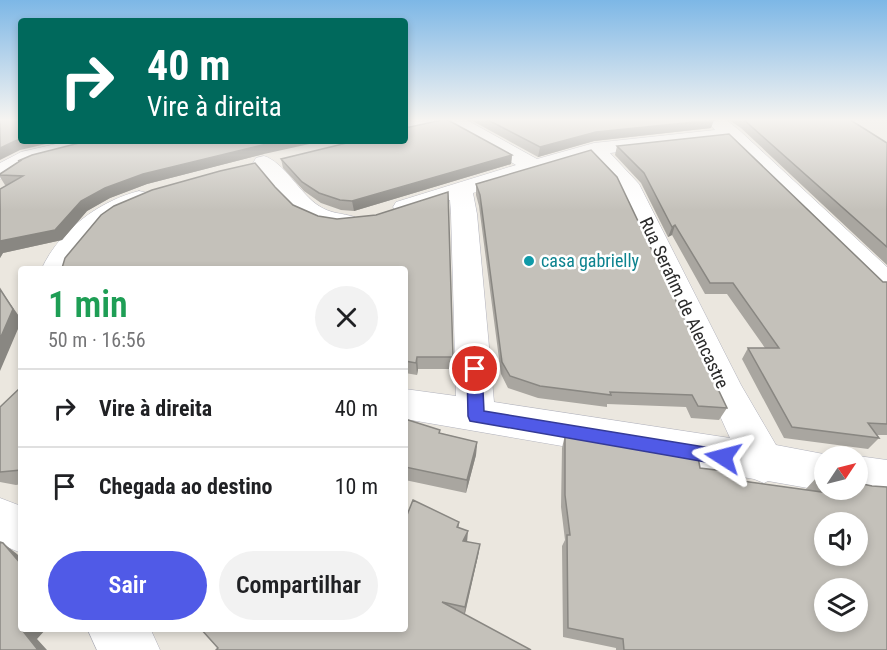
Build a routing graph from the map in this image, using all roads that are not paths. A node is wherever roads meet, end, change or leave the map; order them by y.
1 (61, 149) edge
2 (502, 149) edge
3 (590, 149) edge
4 (595, 149) edge
5 (747, 149) edge
6 (293, 156) edge
7 (534, 166) junction
8 (0, 172) edge
9 (460, 189) junction
10 (156, 191) edge
11 (58, 266) edge
12 (887, 284) edge
13 (408, 405) edge
14 (476, 416) junction
15 (764, 464) junction
16 (814, 471) edge
17 (868, 477) edge
18 (887, 480) edge
19 (0, 520) edge
20 (18, 529) edge
21 (117, 632) edge
22 (132, 650) edge

1 - 8 street
2 - 7 street
3 - 7 street
4 - 15 street, Rua Serafim de Alencastre
5 - 12 street
6 - 9 street
7 - 9 street
9 - 14 street
10 - 11 street
13 - 14 street
14 - 15 street
15 - 16 street
17 - 18 street
19 - 20 street
21 - 22 street

